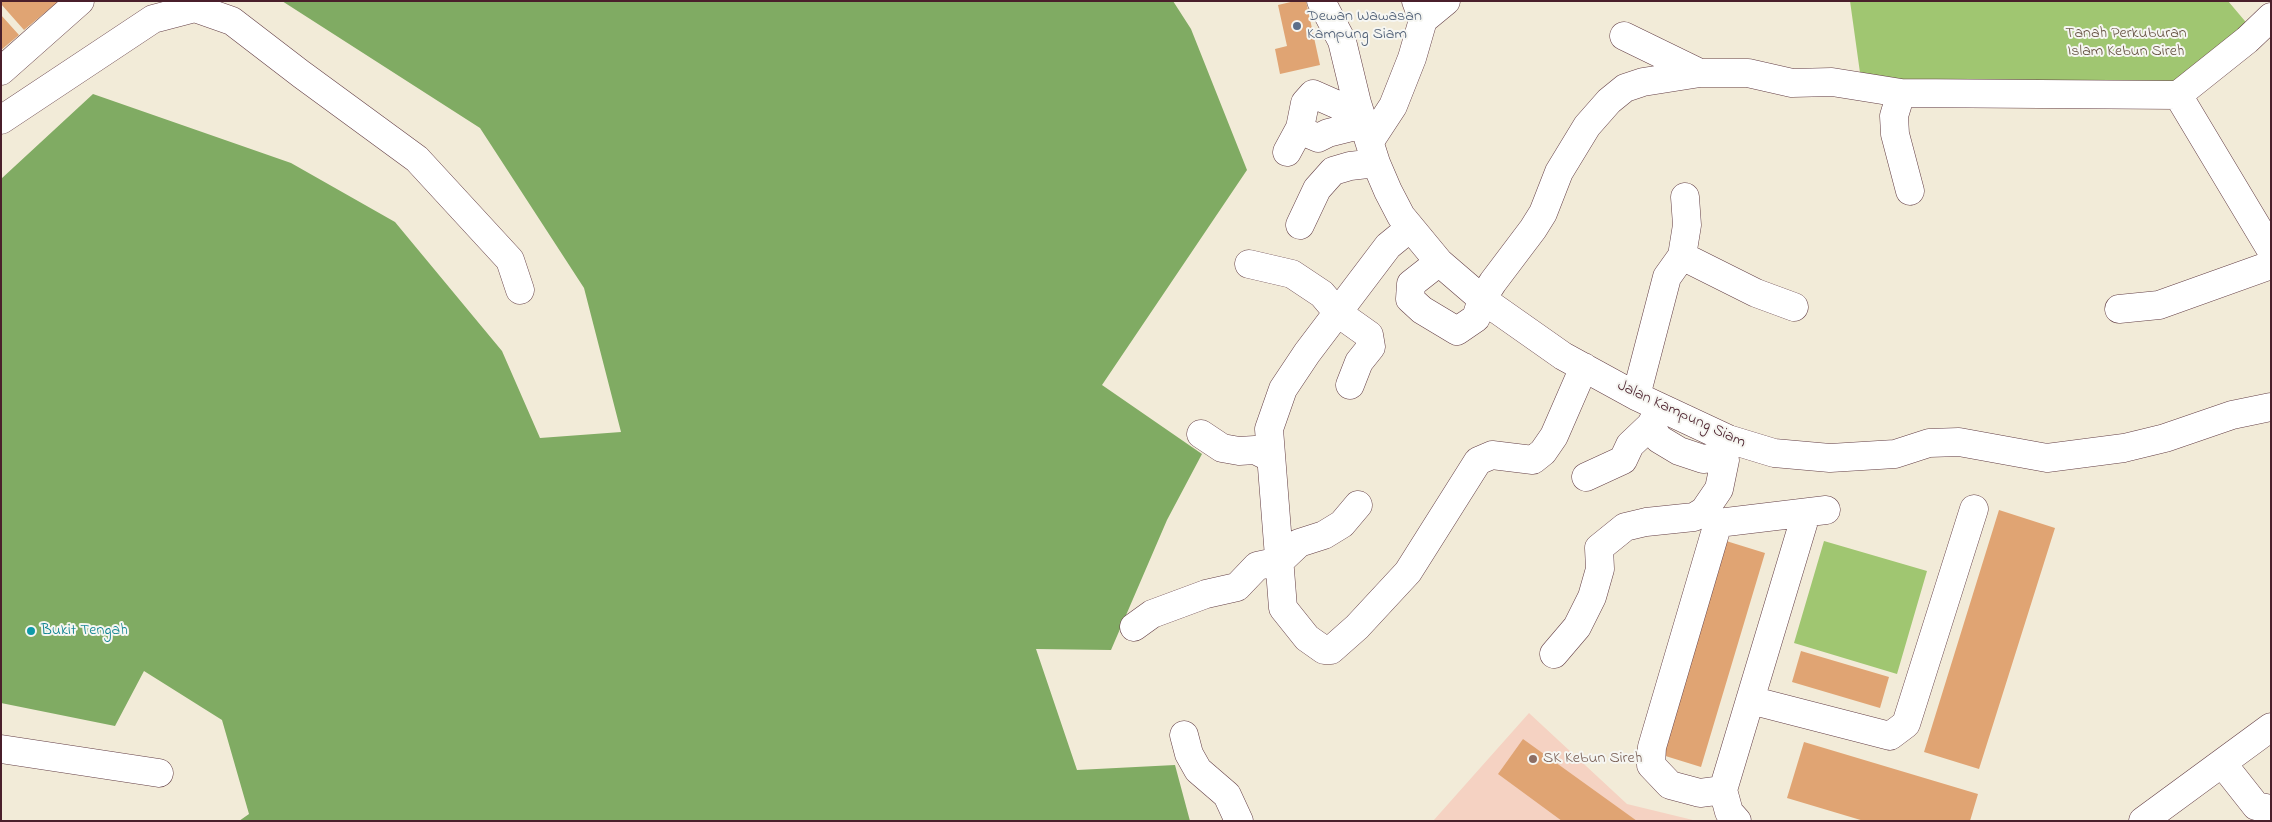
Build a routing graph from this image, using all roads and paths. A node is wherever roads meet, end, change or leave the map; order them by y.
1 (80, 1) edge
2 (1322, 1) edge
3 (1446, 1) edge
4 (1419, 11) edge
5 (2271, 17) edge
6 (1624, 36) dead end
7 (1, 71) edge
8 (1700, 73) junction
9 (1901, 93) junction
10 (2178, 95) junction
11 (1, 120) edge
12 (1300, 128) junction
13 (1367, 133) junction
14 (1287, 152) dead end
15 (1910, 191) dead end
16 (1685, 197) dead end
17 (1300, 225) dead end
18 (1410, 228) junction
19 (2271, 250) edge
20 (1682, 256) junction
21 (1439, 262) junction
22 (1249, 264) dead end
23 (2271, 265) edge
24 (520, 290) dead end
25 (1482, 299) junction
26 (1794, 307) dead end
27 (2119, 309) dead end
28 (1338, 313) junction
29 (1584, 368) junction
30 (1350, 385) dead end
31 (1636, 396) junction
32 (2271, 406) edge
33 (1655, 417) junction
34 (1201, 434) dead end
35 (1724, 448) junction
36 (1271, 458) junction
37 (1586, 477) dead end
38 (1358, 505) dead end
39 (1974, 509) dead end
40 (1280, 561) junction
41 (1134, 627) dead end
42 (1554, 654) dead end
43 (1750, 700) junction
44 (2271, 727) edge
45 (1184, 735) dead end
46 (1, 748) edge
47 (2222, 763) junction
48 (159, 772) dead end
49 (1723, 790) junction
50 (2271, 809) edge
51 (1239, 821) edge
52 (1737, 821) edge
53 (2143, 821) edge

1 - 7 street
2 - 13 street, Jalan Kampung Siam
3 - 4 street
4 - 13 street
5 - 10 street
6 - 8 street
8 - 9 street
8 - 25 street
9 - 10 street
9 - 15 street
10 - 19 street
11 - 24 street
12 - 13 street
12 - 13 street
12 - 14 street
13 - 17 street
13 - 18 street, Jalan Kampung Siam
16 - 20 street
18 - 21 street, Jalan Kampung Siam
18 - 28 street
20 - 26 street
20 - 31 street
21 - 25 street, Jalan Kampung Siam
21 - 25 street
22 - 28 street
23 - 27 street
25 - 29 street, Jalan Kampung Siam
28 - 30 street
28 - 36 street
29 - 31 street, Jalan Kampung Siam
29 - 40 street
31 - 33 street, Jalan Kampung Siam
32 - 35 street, Jalan Kampung Siam
33 - 35 street, Jalan Kampung Siam
33 - 37 street
34 - 36 street
35 - 42 street
36 - 40 street
38 - 40 street
39 - 43 street
40 - 41 street
43 - 49 street
43 - 49 street
44 - 47 street
45 - 51 street
46 - 48 street
47 - 50 street
47 - 53 street
49 - 52 street

